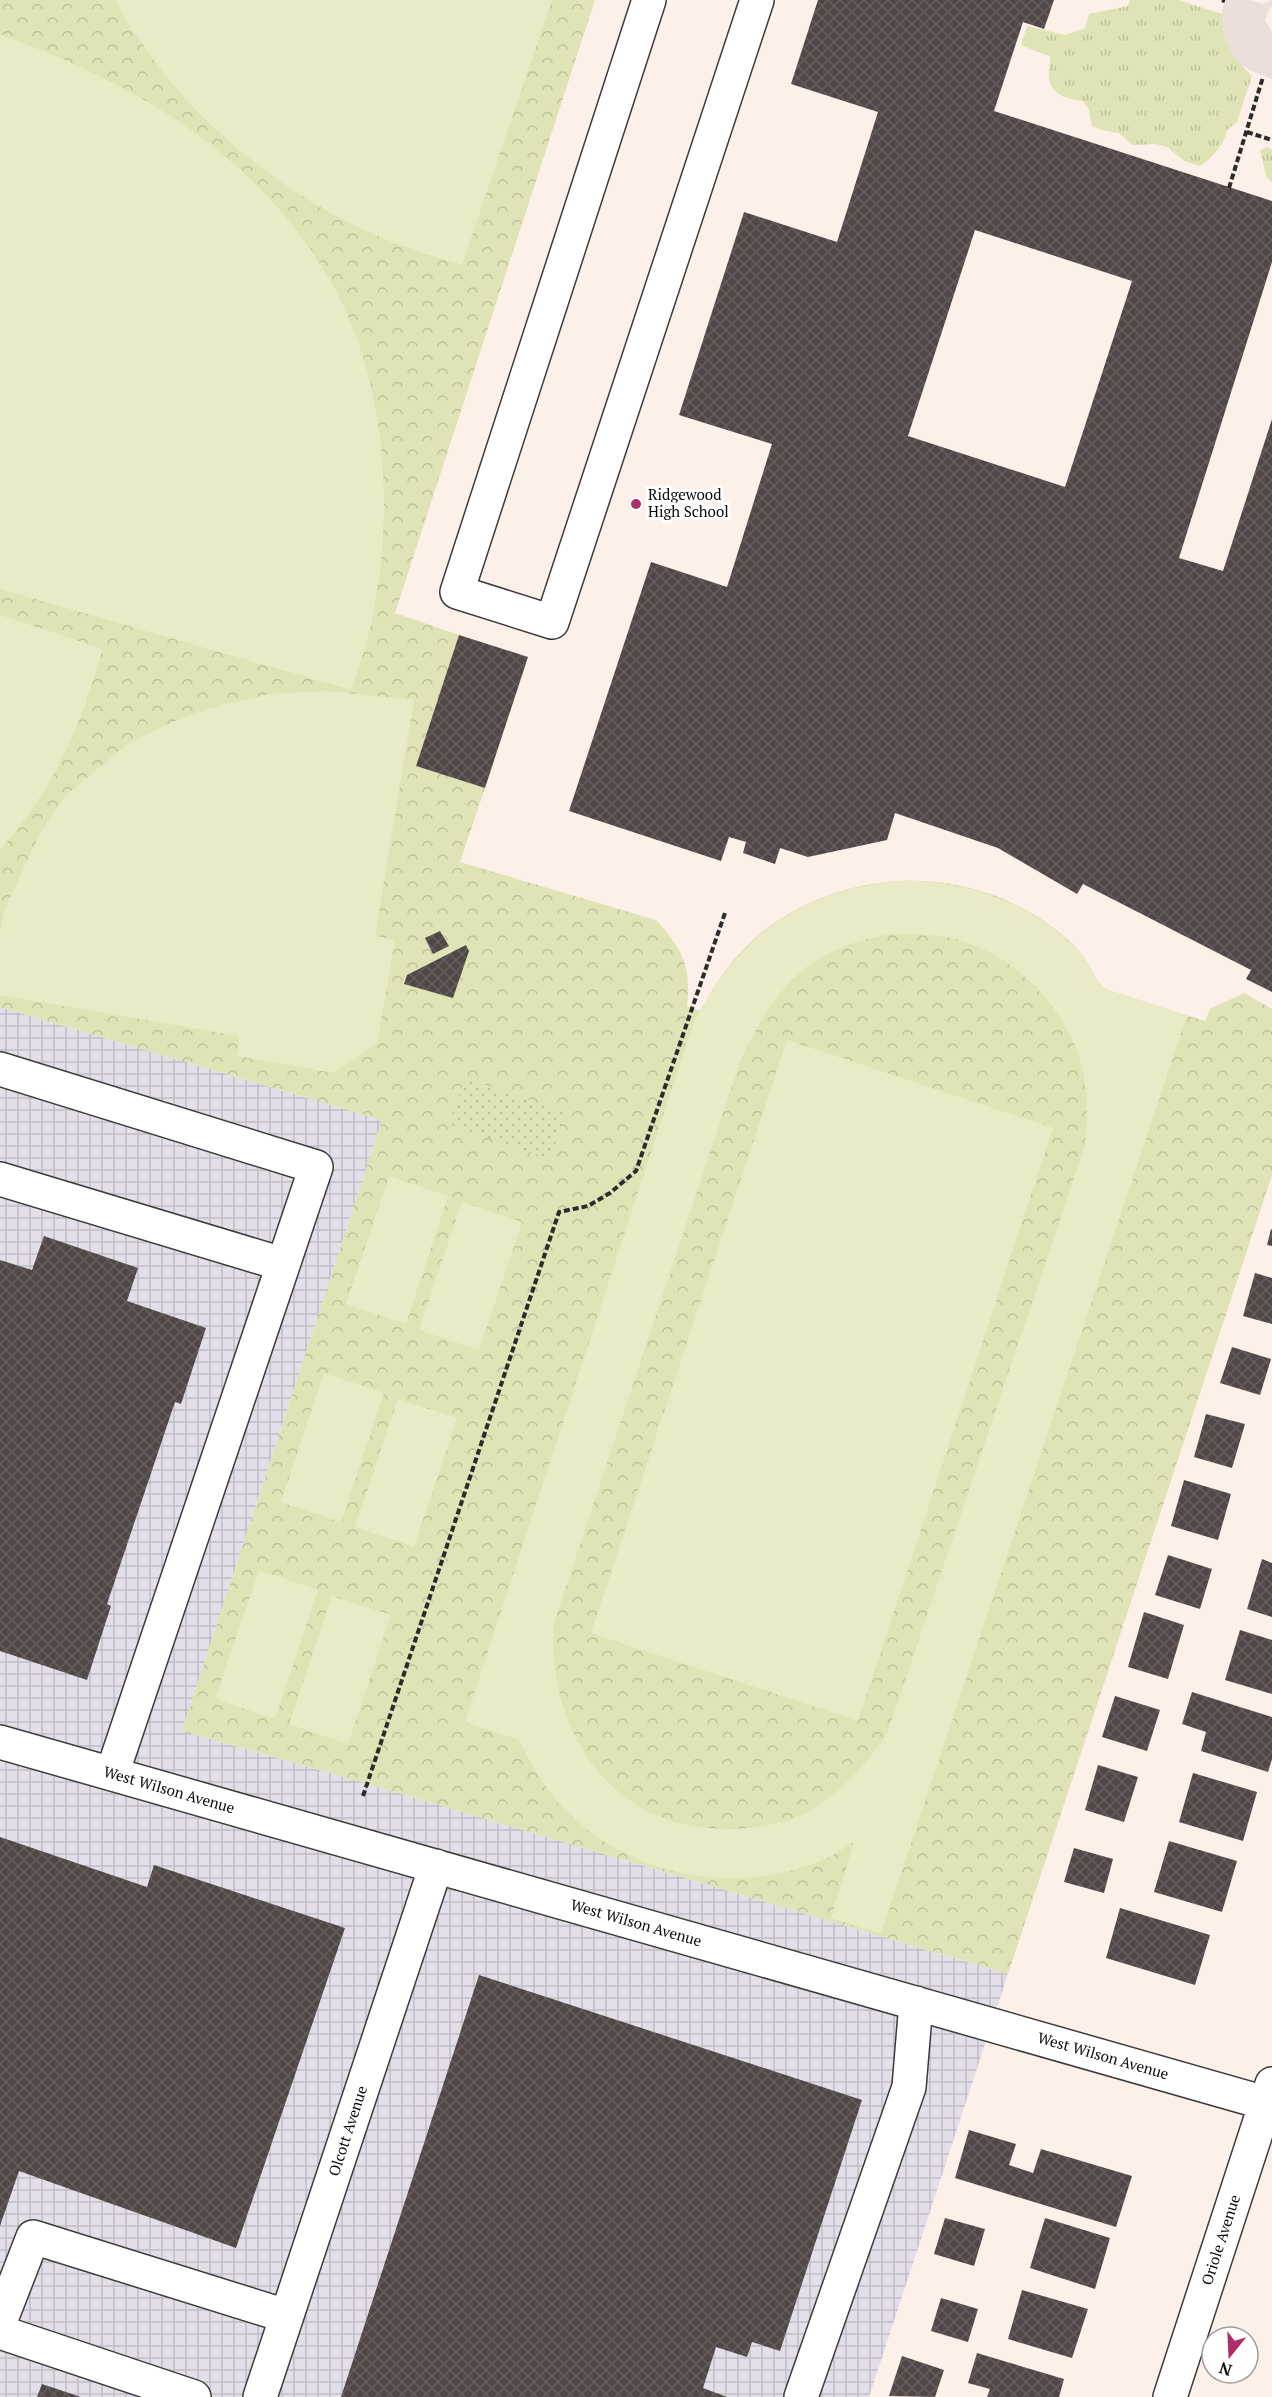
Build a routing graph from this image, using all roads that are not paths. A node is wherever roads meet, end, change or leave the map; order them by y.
1 (649, 0) edge
2 (757, 0) edge
3 (0, 1069) edge
4 (0, 1179) edge
5 (282, 1264) junction
6 (0, 1742) edge
7 (112, 1774) junction
8 (436, 1866) junction
9 (916, 2002) junction
10 (1270, 2097) edge
11 (286, 2316) junction
12 (0, 2322) edge
13 (0, 2332) edge
14 (194, 2397) edge
15 (260, 2397) edge
16 (801, 2397) edge
17 (1170, 2397) edge

1 - 2 street
3 - 5 street
4 - 5 street
5 - 7 street
6 - 7 street, West Wilson Avenue
7 - 8 street, West Wilson Avenue
8 - 9 street, West Wilson Avenue
8 - 11 street, Olcott Avenue
9 - 10 street, West Wilson Avenue
9 - 16 street
10 - 17 street, Oriole Avenue
11 - 12 street
11 - 15 street, Olcott Avenue
13 - 14 street

